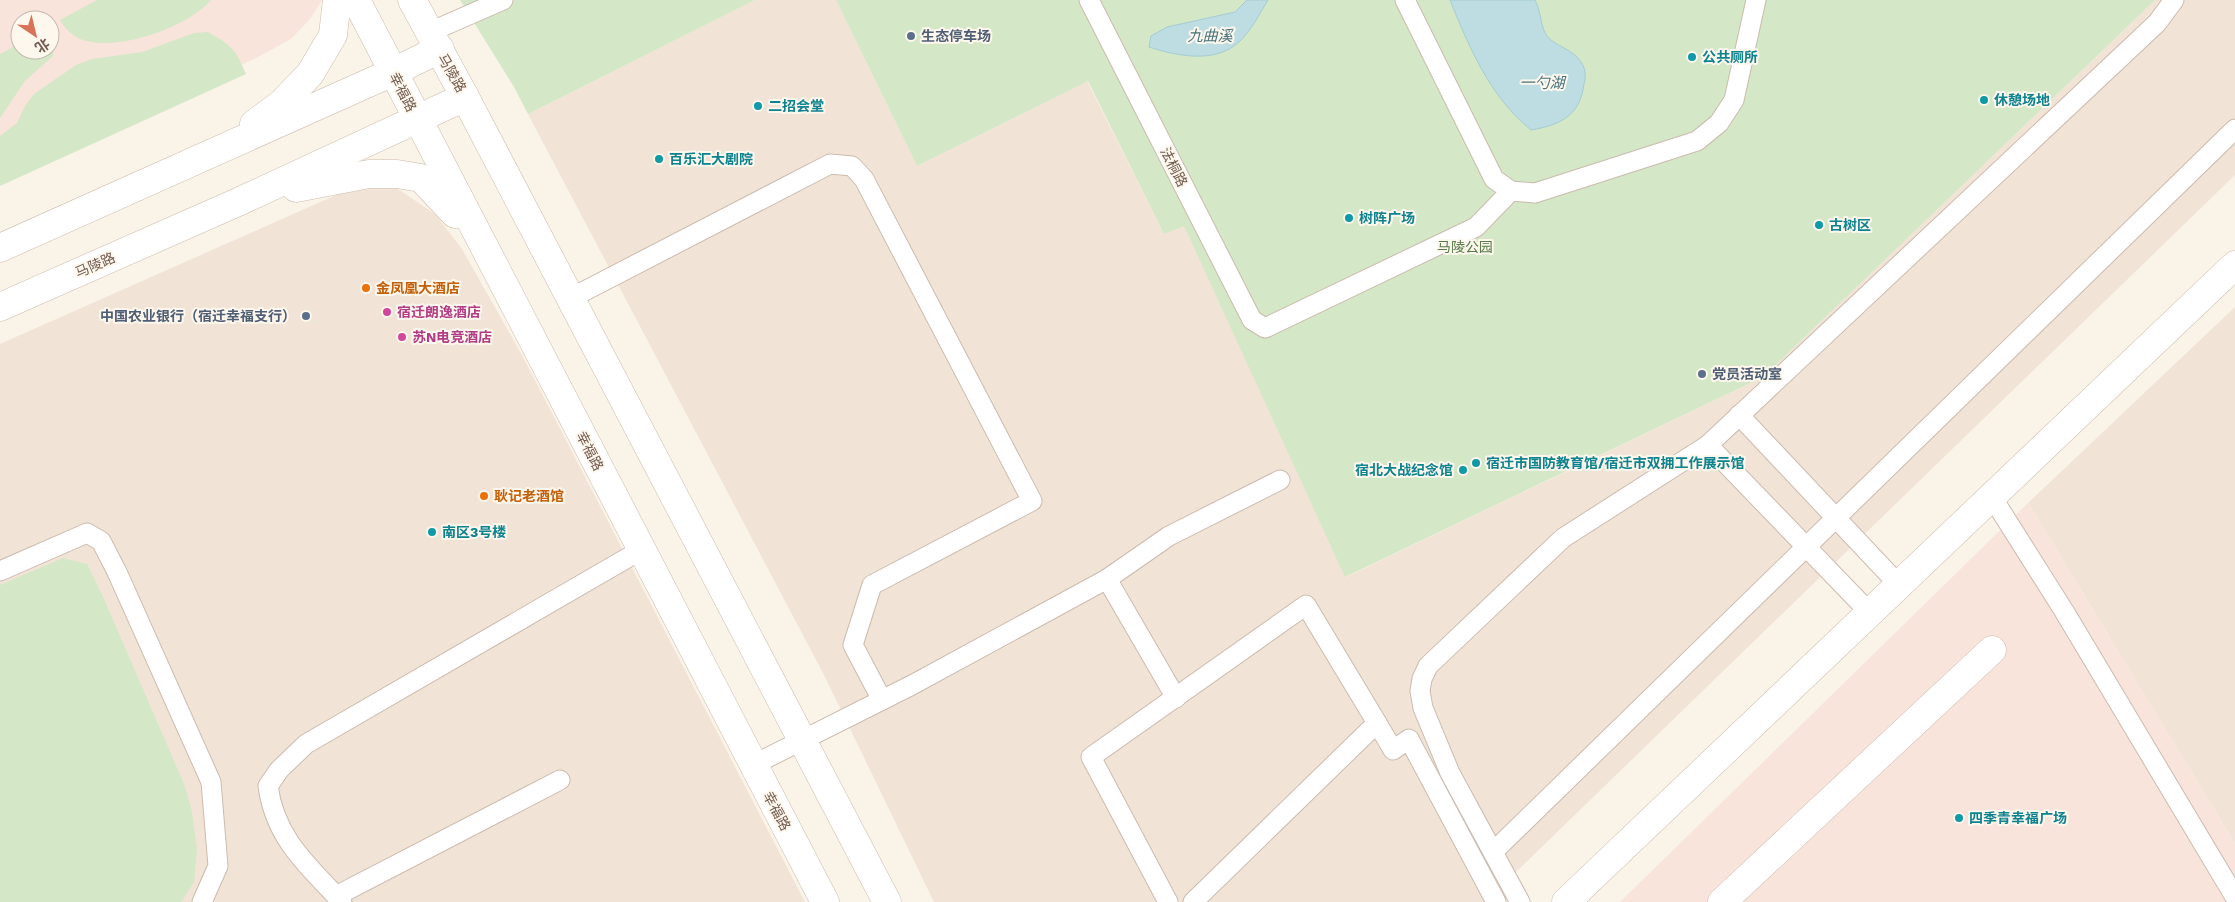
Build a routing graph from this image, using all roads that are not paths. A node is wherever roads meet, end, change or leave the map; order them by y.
1 (337, 0) edge
2 (356, 0) edge
3 (412, 0) edge
4 (503, 0) edge
5 (1089, 0) edge
6 (1405, 0) edge
7 (1756, 0) edge
8 (2174, 0) edge
9 (435, 40) junction
10 (393, 72) junction
11 (465, 97) junction
12 (417, 119) junction
13 (2235, 129) edge
14 (213, 154) junction
15 (1511, 191) junction
16 (238, 202) junction
17 (0, 248) edge
18 (487, 253) junction
19 (2235, 266) edge
20 (570, 298) junction
21 (0, 308) edge
22 (1739, 415) junction
23 (1708, 445) junction
24 (1280, 480) dead end
25 (1992, 497) junction
26 (1836, 518) junction
27 (1807, 547) junction
28 (641, 550) junction
29 (0, 570) edge
30 (1107, 580) junction
31 (1899, 585) junction
32 (1870, 613) junction
33 (1992, 650) dead end
34 (1176, 698) junction
35 (882, 700) junction
36 (1377, 723) junction
37 (802, 740) junction
38 (753, 765) junction
39 (560, 780) dead end
40 (1493, 852) junction
41 (2235, 897) edge
42 (339, 899) edge
43 (202, 902) edge
44 (825, 902) edge
45 (887, 902) edge
46 (1168, 902) edge
47 (1193, 902) edge
48 (1496, 902) edge
49 (1520, 902) edge
50 (1566, 902) edge
51 (1722, 902) edge

1 - 14 main road
2 - 10 main road, 幸福路
3 - 9 main road
4 - 9 lane
5 - 15 lane, 法桐路
6 - 15 lane
7 - 15 lane
8 - 22 lane
9 - 10 main road, 马陵路
9 - 11 main road, 马陵路
10 - 12 main road, 幸福路
10 - 14 main road, 马陵路
11 - 12 main road, 马陵路
11 - 20 main road
12 - 16 main road, 马陵路
12 - 18 main road, 幸福路
13 - 26 lane
14 - 17 main road, 马陵路
16 - 18 main road
16 - 21 main road, 马陵路
18 - 28 main road, 幸福路
19 - 25 main road
20 - 35 lane
20 - 37 main road
22 - 23 lane
22 - 26 lane
23 - 27 lane
23 - 40 lane
24 - 30 lane
25 - 31 main road
25 - 41 lane
26 - 27 lane
26 - 31 lane
27 - 32 lane
27 - 40 lane
28 - 38 main road, 幸福路
28 - 42 lane
29 - 43 lane
30 - 34 lane
30 - 35 lane
31 - 32 main road
32 - 50 main road
33 - 51 main road
34 - 36 lane
34 - 46 lane
35 - 37 lane
36 - 47 lane
36 - 48 lane
37 - 38 lane
37 - 45 main road
38 - 44 main road, 幸福路
39 - 42 lane
40 - 49 lane

